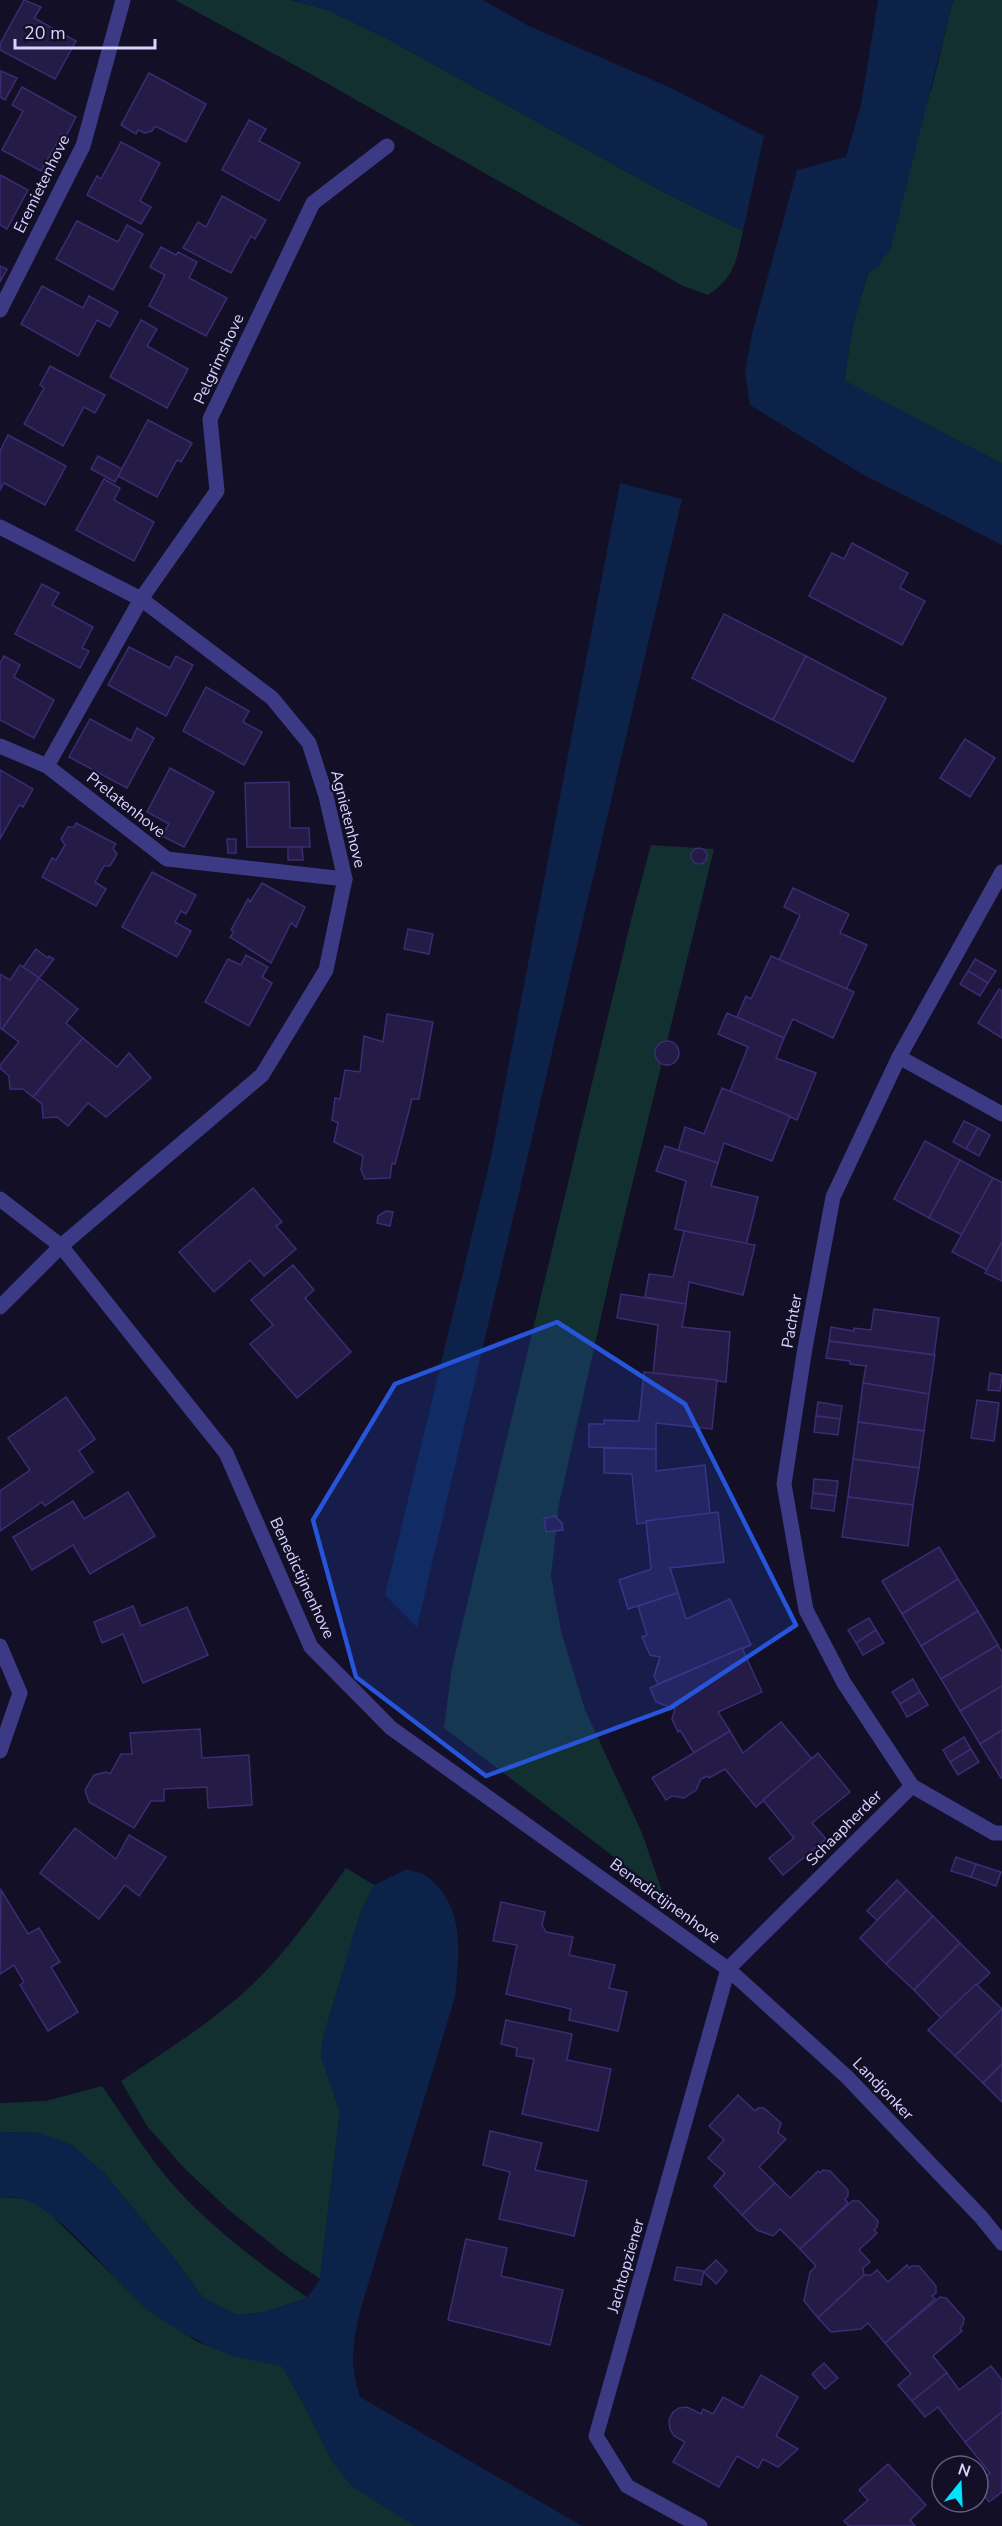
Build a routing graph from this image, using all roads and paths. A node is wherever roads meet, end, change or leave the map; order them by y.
1 (123, 0) edge
2 (387, 146) dead end
3 (0, 310) edge
4 (0, 527) edge
5 (141, 599) junction
6 (0, 746) edge
7 (47, 766) junction
8 (1002, 872) edge
9 (345, 879) junction
10 (899, 1057) junction
11 (1002, 1114) edge
12 (0, 1199) edge
13 (61, 1246) junction
14 (0, 1307) edge
15 (0, 1646) edge
16 (0, 1751) edge
17 (912, 1786) junction
18 (1002, 1833) edge
19 (728, 1969) junction
20 (1002, 2244) edge
21 (700, 2526) edge

1 - 3 street, Eremietenhove
2 - 5 street, Pelgrimshove
4 - 5 street, Agnietenhove
5 - 7 street, Pelgrimshove
5 - 9 street, Agnietenhove
6 - 7 street, Prelatenhove
7 - 9 street, Prelatenhove
8 - 10 street, Pachter
9 - 13 street, Agnietenhove
10 - 11 street
10 - 17 street, Pachter
12 - 13 street, Benedictijnenhove
13 - 14 street, Agnietenhove
13 - 19 street, Benedictijnenhove
15 - 16 street
17 - 18 street
17 - 19 street, Schaapherder
19 - 20 street, Landjonker
19 - 21 street, Jachtopziener

